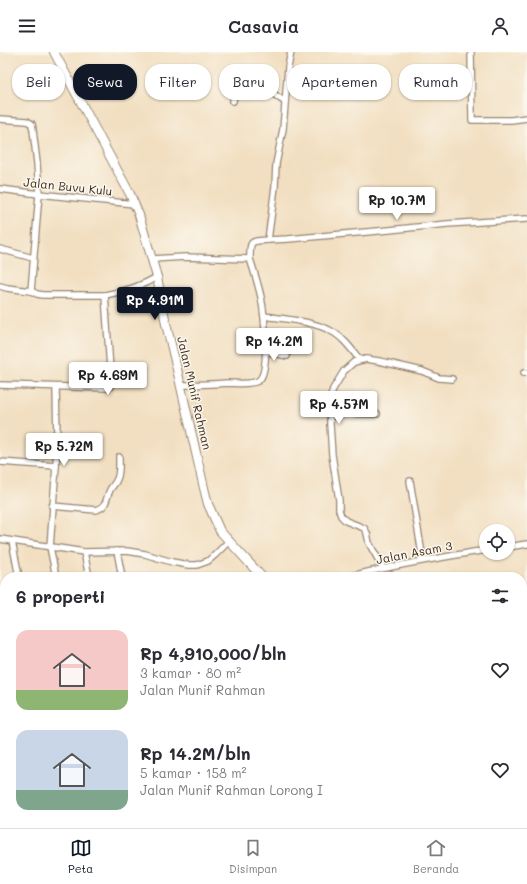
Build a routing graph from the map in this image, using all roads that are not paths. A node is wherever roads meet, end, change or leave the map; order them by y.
1 (54, 52) edge
2 (291, 52) edge
3 (471, 52) edge
4 (233, 101) dead end
5 (286, 102) junction
6 (527, 118) edge
7 (0, 119) edge
8 (0, 189) edge
9 (39, 194) junction
10 (134, 204) junction
11 (527, 219) edge
12 (268, 240) junction
13 (0, 249) edge
14 (33, 258) junction
15 (152, 259) junction
16 (250, 259) junction
17 (157, 277) junction
18 (0, 286) edge
19 (31, 291) junction
20 (105, 295) junction
21 (264, 316) junction
22 (266, 351) junction
23 (287, 356) dead end
24 (360, 360) junction
25 (452, 379) dead end
26 (0, 385) edge
27 (181, 385) junction
28 (56, 387) junction
29 (330, 414) junction
30 (377, 414) dead end
31 (119, 457) dead end
32 (0, 462) edge
33 (56, 466) junction
34 (410, 481) dead end
35 (52, 506) junction
36 (0, 539) edge
37 (12, 541) junction
38 (229, 541) junction
39 (527, 544) edge
40 (515, 546) edge
41 (50, 547) junction
42 (117, 551) junction
43 (479, 551) edge
44 (84, 552) junction
45 (423, 560) junction
46 (382, 568) junction
47 (18, 572) edge
48 (55, 572) edge
49 (88, 572) edge
50 (121, 572) edge
51 (257, 572) edge
52 (366, 572) edge

1 - 10 street, Jalan Munif Rahman
2 - 5 street
3 - 6 street
4 - 5 street
5 - 12 street
7 - 9 street
8 - 9 street, Jalan Buvu Kulu
9 - 10 street, Jalan Buvu Kulu
9 - 14 street
10 - 15 street, Jalan Munif Rahman
11 - 12 street
12 - 16 street
13 - 14 street
14 - 19 street
15 - 16 street
15 - 17 street, Jalan Munif Rahman
16 - 21 street
17 - 20 street
17 - 27 street, Jalan Munif Rahman
18 - 19 street
19 - 20 street
20 - 28 street
21 - 22 street
21 - 24 street
22 - 23 street
22 - 27 street
24 - 25 street
24 - 29 street
26 - 28 street
27 - 38 street, Jalan Munif Rahman
28 - 33 street
29 - 30 street
29 - 46 street
31 - 35 street
32 - 33 street
33 - 35 street
34 - 45 street
35 - 41 street
36 - 37 street
37 - 41 street
37 - 47 street
38 - 42 street
38 - 51 street, Jalan Munif Rahman
39 - 40 street
41 - 44 street
41 - 48 street
42 - 44 street
42 - 50 street
43 - 45 street, Jalan Asam 3
44 - 49 street
45 - 46 street, Jalan Asam 3
46 - 52 street, Jalan Asam 3

